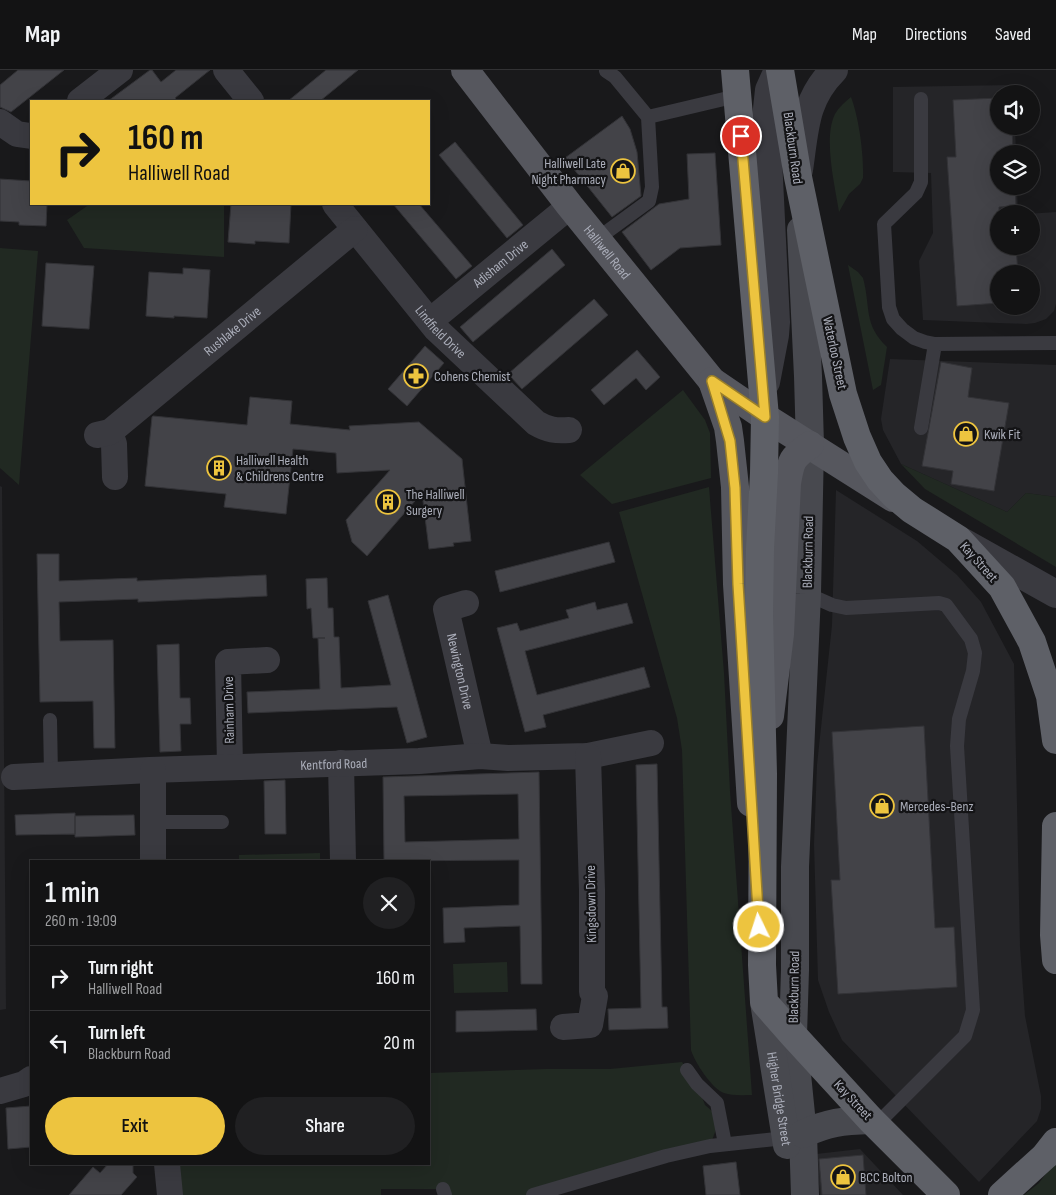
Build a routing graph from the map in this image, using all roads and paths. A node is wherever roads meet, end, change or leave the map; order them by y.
1 (120, 70) edge
2 (226, 70) edge
3 (465, 70) edge
4 (735, 70) edge
5 (779, 70) edge
6 (834, 70) edge
7 (611, 74) edge
8 (738, 98) junction
9 (920, 99) dead end
10 (81, 100) edge
11 (251, 100) edge
12 (648, 117) junction
13 (0, 122) edge
14 (30, 136) edge
15 (798, 177) junction
16 (336, 205) edge
17 (570, 206) junction
18 (355, 229) junction
19 (597, 239) junction
20 (430, 321) junction
21 (1056, 343) edge
22 (935, 344) junction
23 (712, 381) junction
24 (764, 405) junction
25 (921, 428) dead end
26 (569, 430) dead end
27 (810, 445) junction
28 (116, 477) dead end
29 (912, 510) junction
30 (958, 539) junction
31 (808, 594) junction
32 (1056, 594) edge
33 (466, 603) dead end
34 (267, 660) dead end
35 (50, 720) dead end
36 (1056, 740) edge
37 (651, 743) dead end
38 (480, 756) junction
39 (588, 756) junction
40 (341, 764) junction
41 (230, 767) junction
42 (153, 770) junction
43 (51, 774) junction
44 (763, 774) junction
45 (7, 775) edge
46 (153, 822) junction
47 (222, 822) dead end
48 (1056, 826) edge
49 (153, 860) edge
50 (343, 860) edge
51 (1056, 960) edge
52 (762, 965) junction
53 (764, 1002) junction
54 (563, 1027) dead end
55 (793, 1035) junction
56 (687, 1070) dead end
57 (30, 1081) edge
58 (0, 1091) edge
59 (873, 1123) junction
60 (794, 1136) junction
61 (1056, 1142) edge
62 (725, 1144) junction
63 (167, 1165) edge
64 (170, 1195) edge
65 (532, 1195) edge
66 (798, 1195) edge
67 (805, 1195) edge
68 (946, 1195) edge
69 (1002, 1195) edge

1 - 10 street
2 - 11 street
3 - 17 main road, Halliwell Road
4 - 8 highway, Blackburn Road
5 - 15 highway, Blackburn Road
5 - 24 street, Blackburn Road
6 - 15 street
7 - 12 lane
8 - 12 lane
8 - 24 highway, Blackburn Road
9 - 22 lane
12 - 19 lane
13 - 14 street
15 - 27 main road, Blackburn Road
15 - 29 highway, Waterloo Street
16 - 18 street, Lindfield Drive
17 - 19 main road, Halliwell Road
17 - 20 street, Adisham Drive
18 - 20 street, Lindfield Drive
18 - 28 street, Rushlake Drive
19 - 23 main road, Halliwell Road
20 - 26 street, Lindfield Drive
21 - 22 lane
22 - 25 lane
23 - 24 main road, Halliwell Road
23 - 52 main road
24 - 27 main road, Kay Street
24 - 44 highway, Blackburn Road
27 - 29 main road, Kay Street
27 - 31 main road, Blackburn Road
27 - 44 main road
29 - 30 highway, Kay Street
30 - 32 street
30 - 36 highway, Kay Street
31 - 55 main road, Blackburn Road
31 - 59 lane
33 - 38 street, Newington Drive
34 - 41 street, Rainham Drive
35 - 43 lane
37 - 39 street, Kentford Road
38 - 39 street, Kentford Road
38 - 40 street, Kentford Road
39 - 54 street, Kingsdown Drive
40 - 41 street, Kentford Road
40 - 50 street
41 - 42 street, Kentford Road
42 - 43 street, Kentford Road
42 - 46 street
43 - 45 street, Kentford Road
44 - 52 highway, Blackburn Road
46 - 47 lane
46 - 49 street
48 - 51 highway
52 - 53 highway, Blackburn Road
53 - 55 highway, Kay Street
53 - 60 main road, Higher Bridge Street
55 - 59 highway, Kay Street
55 - 60 main road, Higher Bridge Street
56 - 62 lane
57 - 58 street
59 - 60 main road
59 - 68 highway, Kay Street
60 - 62 lane
60 - 66 main road, Higher Bridge Street
60 - 67 main road, Higher Bridge Street
61 - 69 highway
62 - 65 lane
63 - 64 street

